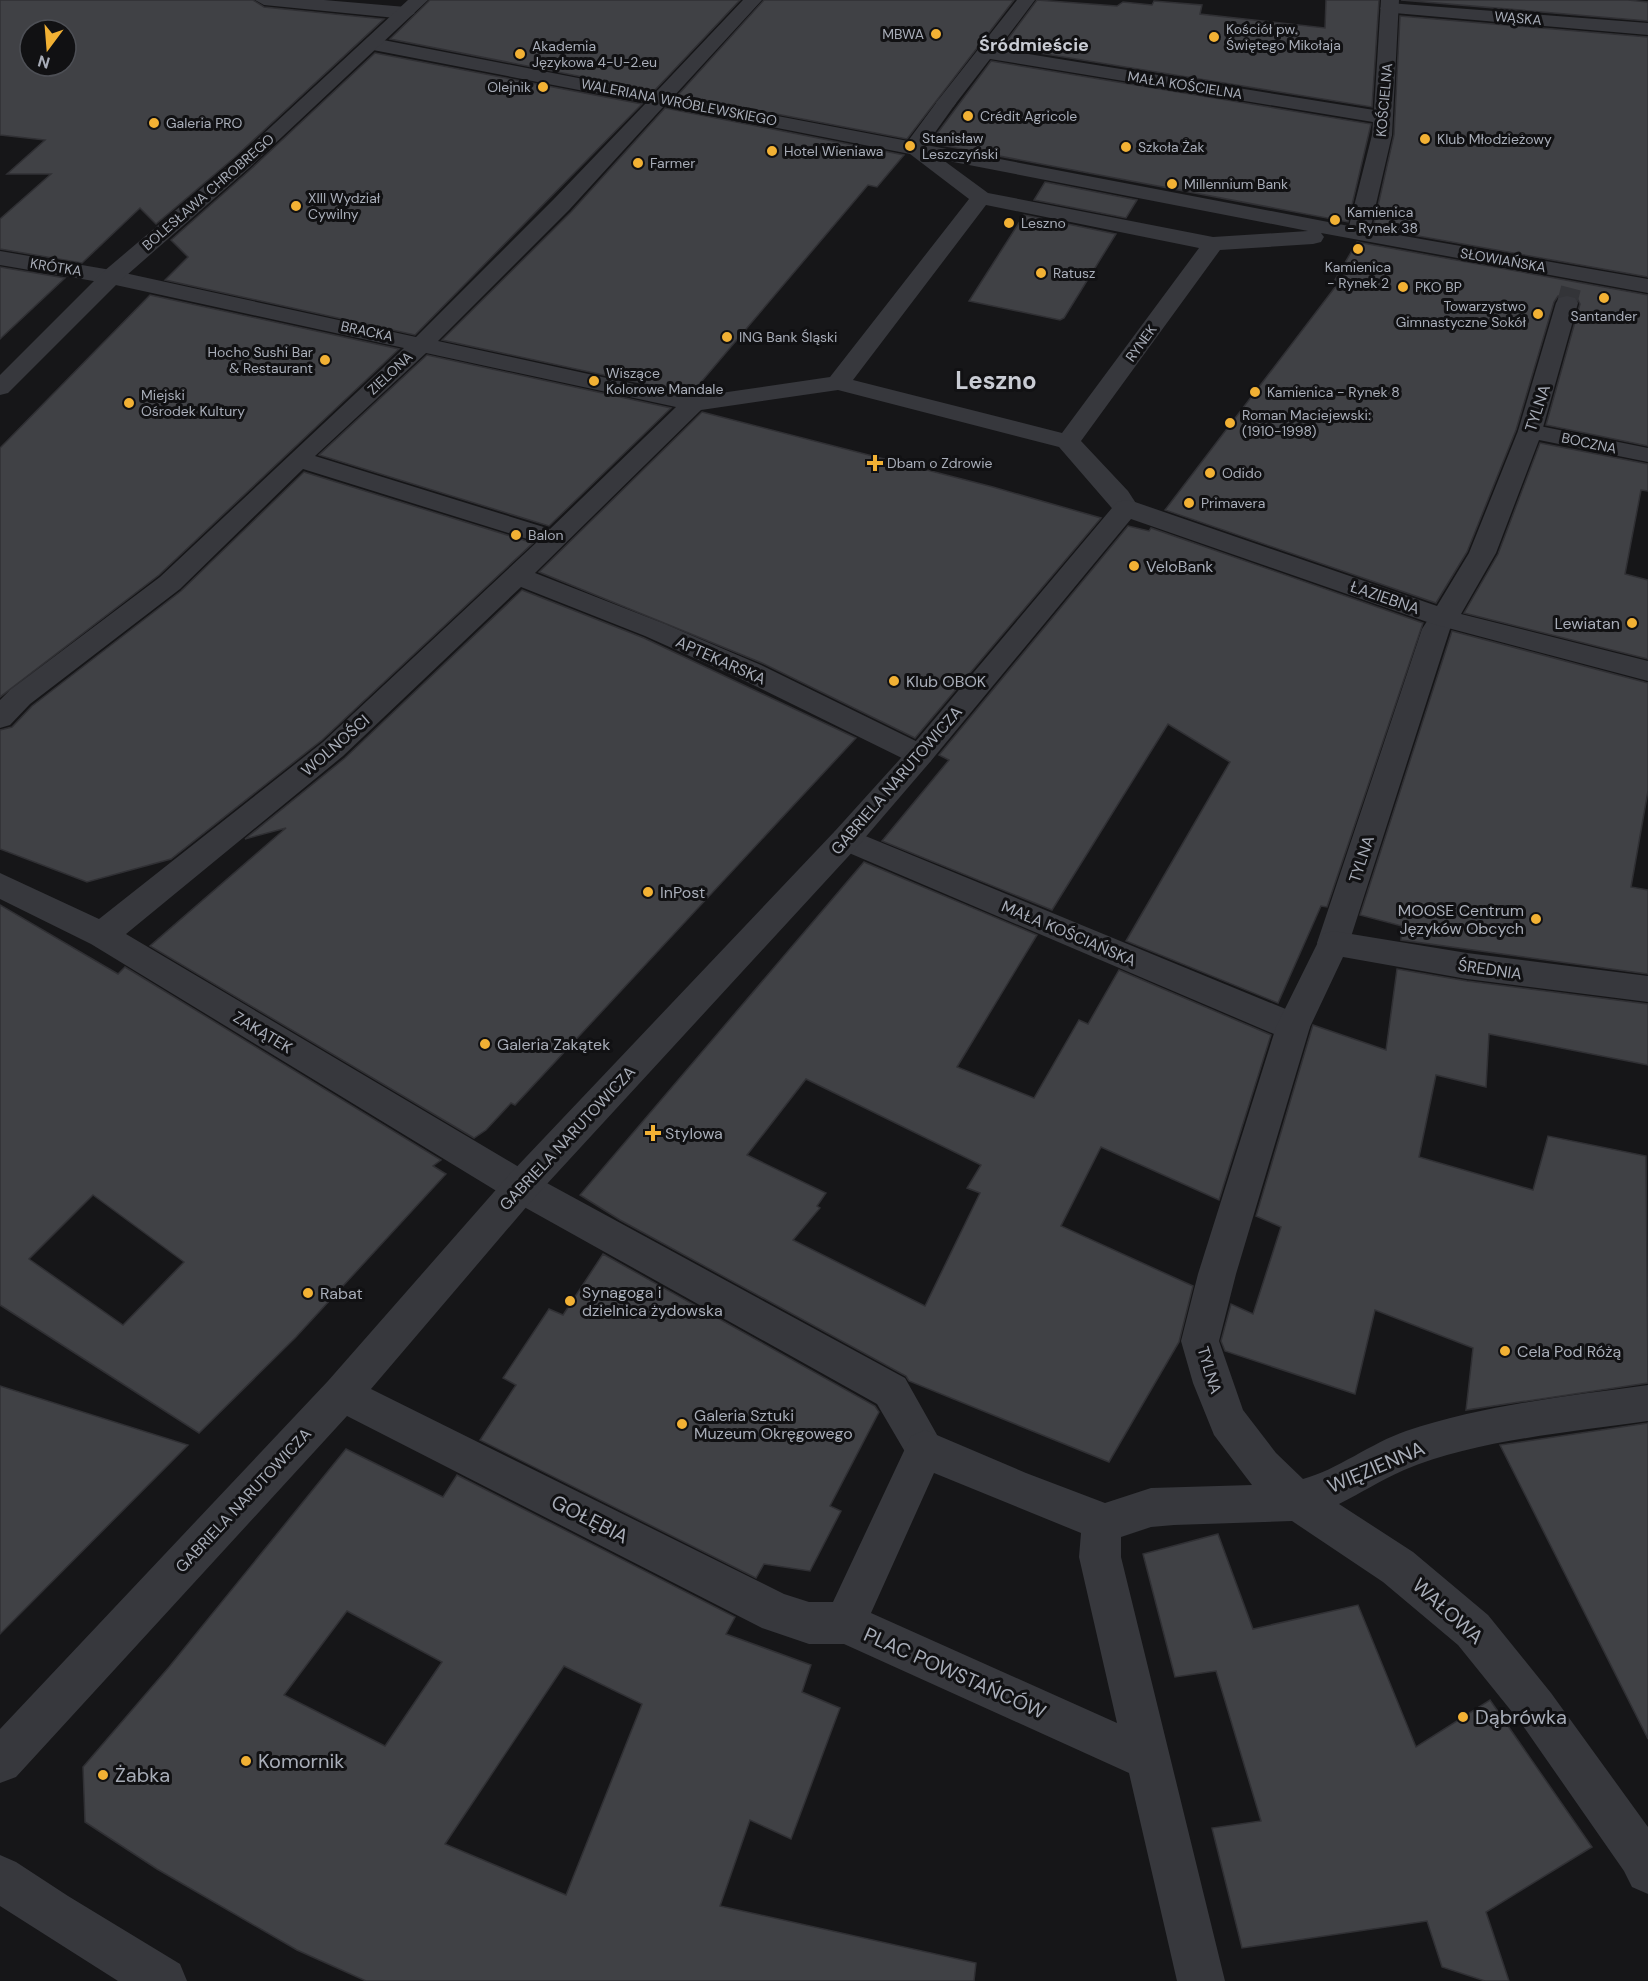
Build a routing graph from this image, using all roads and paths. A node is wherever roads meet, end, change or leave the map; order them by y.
1 (264, 0) edge
2 (753, 0) edge
3 (1026, 0) edge
4 (1389, 4) edge
5 (413, 6) edge
6 (1648, 29) edge
7 (374, 44) junction
8 (984, 52) junction
9 (663, 98) junction
10 (1384, 126) junction
11 (913, 148) junction
12 (981, 198) junction
13 (1359, 234) junction
14 (1213, 244) junction
15 (0, 258) edge
16 (111, 277) junction
17 (1648, 286) edge
18 (1571, 288) junction
19 (423, 343) junction
20 (838, 383) junction
21 (0, 388) edge
22 (693, 404) junction
23 (1530, 431) junction
24 (1068, 442) junction
25 (1648, 455) edge
26 (298, 459) junction
27 (1126, 508) junction
28 (555, 538) junction
29 (517, 576) junction
30 (1443, 618) junction
31 (1648, 671) edge
32 (0, 718) edge
33 (920, 755) junction
34 (846, 839) junction
35 (0, 885) edge
36 (102, 935) junction
37 (1333, 943) junction
38 (1648, 989) edge
39 (1293, 1027) junction
40 (521, 1187) junction
41 (342, 1394) junction
42 (1648, 1403) edge
43 (1228, 1422) joint
44 (925, 1449) junction
45 (1296, 1500) junction
46 (1106, 1523) junction
47 (845, 1623) junction
48 (1148, 1759) junction
49 (0, 1761) edge
50 (1648, 1871) edge
51 (0, 1878) edge
52 (163, 1981) edge
53 (1201, 1981) edge

1 - 5 street
2 - 9 street, ZIELONA
3 - 8 street
4 - 6 street, WĄSKA
4 - 10 street, KOŚCIELNA
5 - 7 street, BOLESŁAWA CHROBREGO
7 - 9 street, WALERIANA WRÓBLEWSKIEGO
7 - 16 street, BOLESŁAWA CHROBREGO
8 - 10 street, MAŁA KOŚCIELNA
8 - 11 street
9 - 11 street, WALERIANA WRÓBLEWSKIEGO
9 - 19 street, ZIELONA
10 - 13 street, KOŚCIELNA
11 - 12 street
11 - 13 street, WALERIANA WRÓBLEWSKIEGO
12 - 14 street
12 - 20 street
13 - 14 street
13 - 18 street, SŁOWIAŃSKA
14 - 24 street, RYNEK
15 - 16 street, KRÓTKA
16 - 19 street, BRACKA
16 - 21 street, BOLESŁAWA CHROBREGO
17 - 18 street, SŁOWIAŃSKA
18 - 23 street, TYLNA
19 - 22 street, BRACKA
19 - 26 street, ZIELONA
20 - 22 street
20 - 24 street
22 - 28 street, WOLNOŚCI
23 - 25 street, BOCZNA
23 - 30 street, TYLNA
24 - 27 street
26 - 28 street
26 - 32 street, ZIELONA
27 - 30 street, ŁAZIEBNA
27 - 33 street, GABRIELA NARUTOWICZA
28 - 29 street, WOLNOŚCI
29 - 33 street, APTEKARSKA
29 - 36 street, WOLNOŚCI
30 - 31 street, ŁAZIEBNA
30 - 37 street, TYLNA
33 - 34 street, GABRIELA NARUTOWICZA
34 - 39 street, MAŁA KOŚCIAŃSKA
34 - 40 street, GABRIELA NARUTOWICZA
35 - 36 street, ZAKĄTEK
36 - 40 street, ZAKĄTEK
37 - 38 street, ŚREDNIA
37 - 39 street, TYLNA
39 - 43 street, TYLNA
40 - 41 street, GABRIELA NARUTOWICZA
40 - 44 street, ZAKĄTEK
41 - 47 street, GOŁĘBIA
41 - 49 street, GABRIELA NARUTOWICZA
42 - 45 street, WIĘZIENNA
43 - 45 street, WAŁOWA
44 - 46 street
44 - 47 street, PLAC POWSTAŃCÓW
45 - 46 street, WIĘZIENNA
45 - 50 street, WAŁOWA
46 - 48 street
47 - 48 street, PLAC POWSTAŃCÓW
48 - 53 street
51 - 52 street

